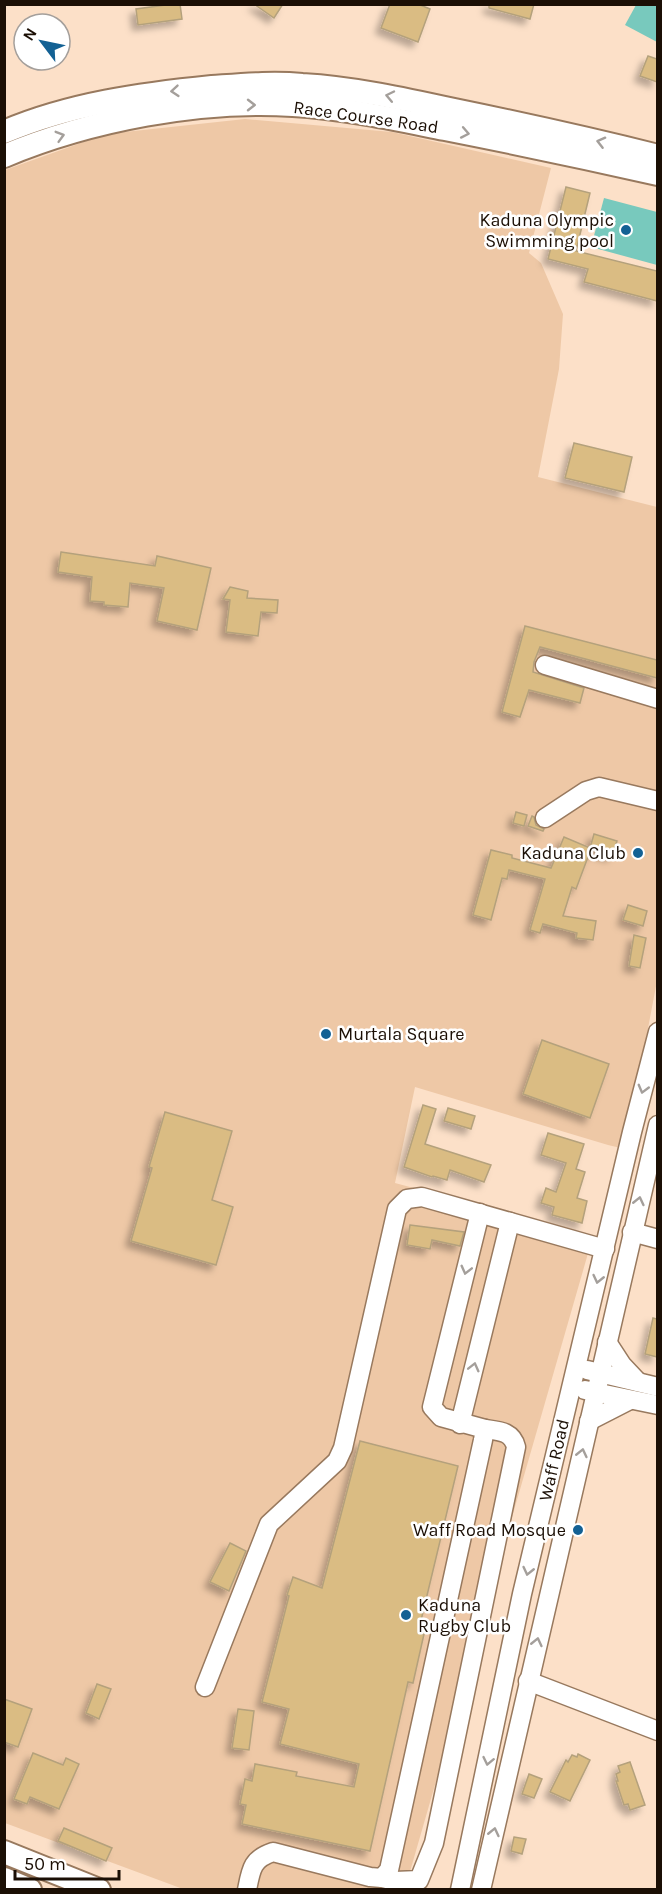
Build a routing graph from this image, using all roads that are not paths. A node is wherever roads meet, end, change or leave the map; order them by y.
1 (4, 132) edge
2 (4, 156) edge
3 (657, 156) edge
4 (657, 174) edge
5 (545, 665) dead end
6 (657, 699) edge
7 (657, 801) edge
8 (545, 818) dead end
9 (657, 1032) edge
10 (657, 1125) edge
11 (653, 1167) edge
12 (480, 1214) junction
13 (510, 1222) junction
14 (632, 1232) junction
15 (657, 1239) edge
16 (605, 1249) junction
17 (607, 1342) junction
18 (577, 1367) junction
19 (599, 1373) junction
20 (638, 1382) junction
21 (657, 1387) edge
22 (572, 1388) junction
23 (595, 1392) junction
24 (630, 1400) junction
25 (657, 1405) edge
26 (589, 1421) junction
27 (460, 1424) junction
28 (485, 1429) junction
29 (528, 1681) junction
30 (205, 1687) dead end
31 (657, 1731) edge
32 (4, 1852) edge
33 (382, 1878) junction
34 (4, 1879) edge
35 (30, 1890) edge
36 (99, 1890) edge
37 (247, 1890) edge
38 (460, 1890) edge
39 (481, 1890) edge

3 -> 1 main road, Race Course Road
2 -> 4 main road, Race Course Road
5 - 6 street
7 - 8 street
9 -> 16 street, Waff Road
10 - 11 street, Waff Road
14 -> 11 street, Waff Road
12 - 13 street
12 -> 27 street
12 - 30 street
13 - 16 street
27 -> 13 street
14 - 15 street
14 - 17 street, Waff Road
16 -> 18 street, Waff Road
17 - 19 street, Waff Road
17 - 20 street
18 - 19 street
18 - 22 street, Waff Road
19 - 20 street
19 - 23 street, Waff Road
20 - 21 street
22 - 23 street
22 -> 38 street, Waff Road
23 - 24 street
23 - 26 street, Waff Road
24 - 25 street
24 - 26 street
29 -> 26 street, Waff Road
27 - 28 street
28 - 33 street
28 - 33 street
29 - 31 street
39 -> 29 street, Waff Road
32 - 36 main road
33 - 37 street
34 - 35 main road

